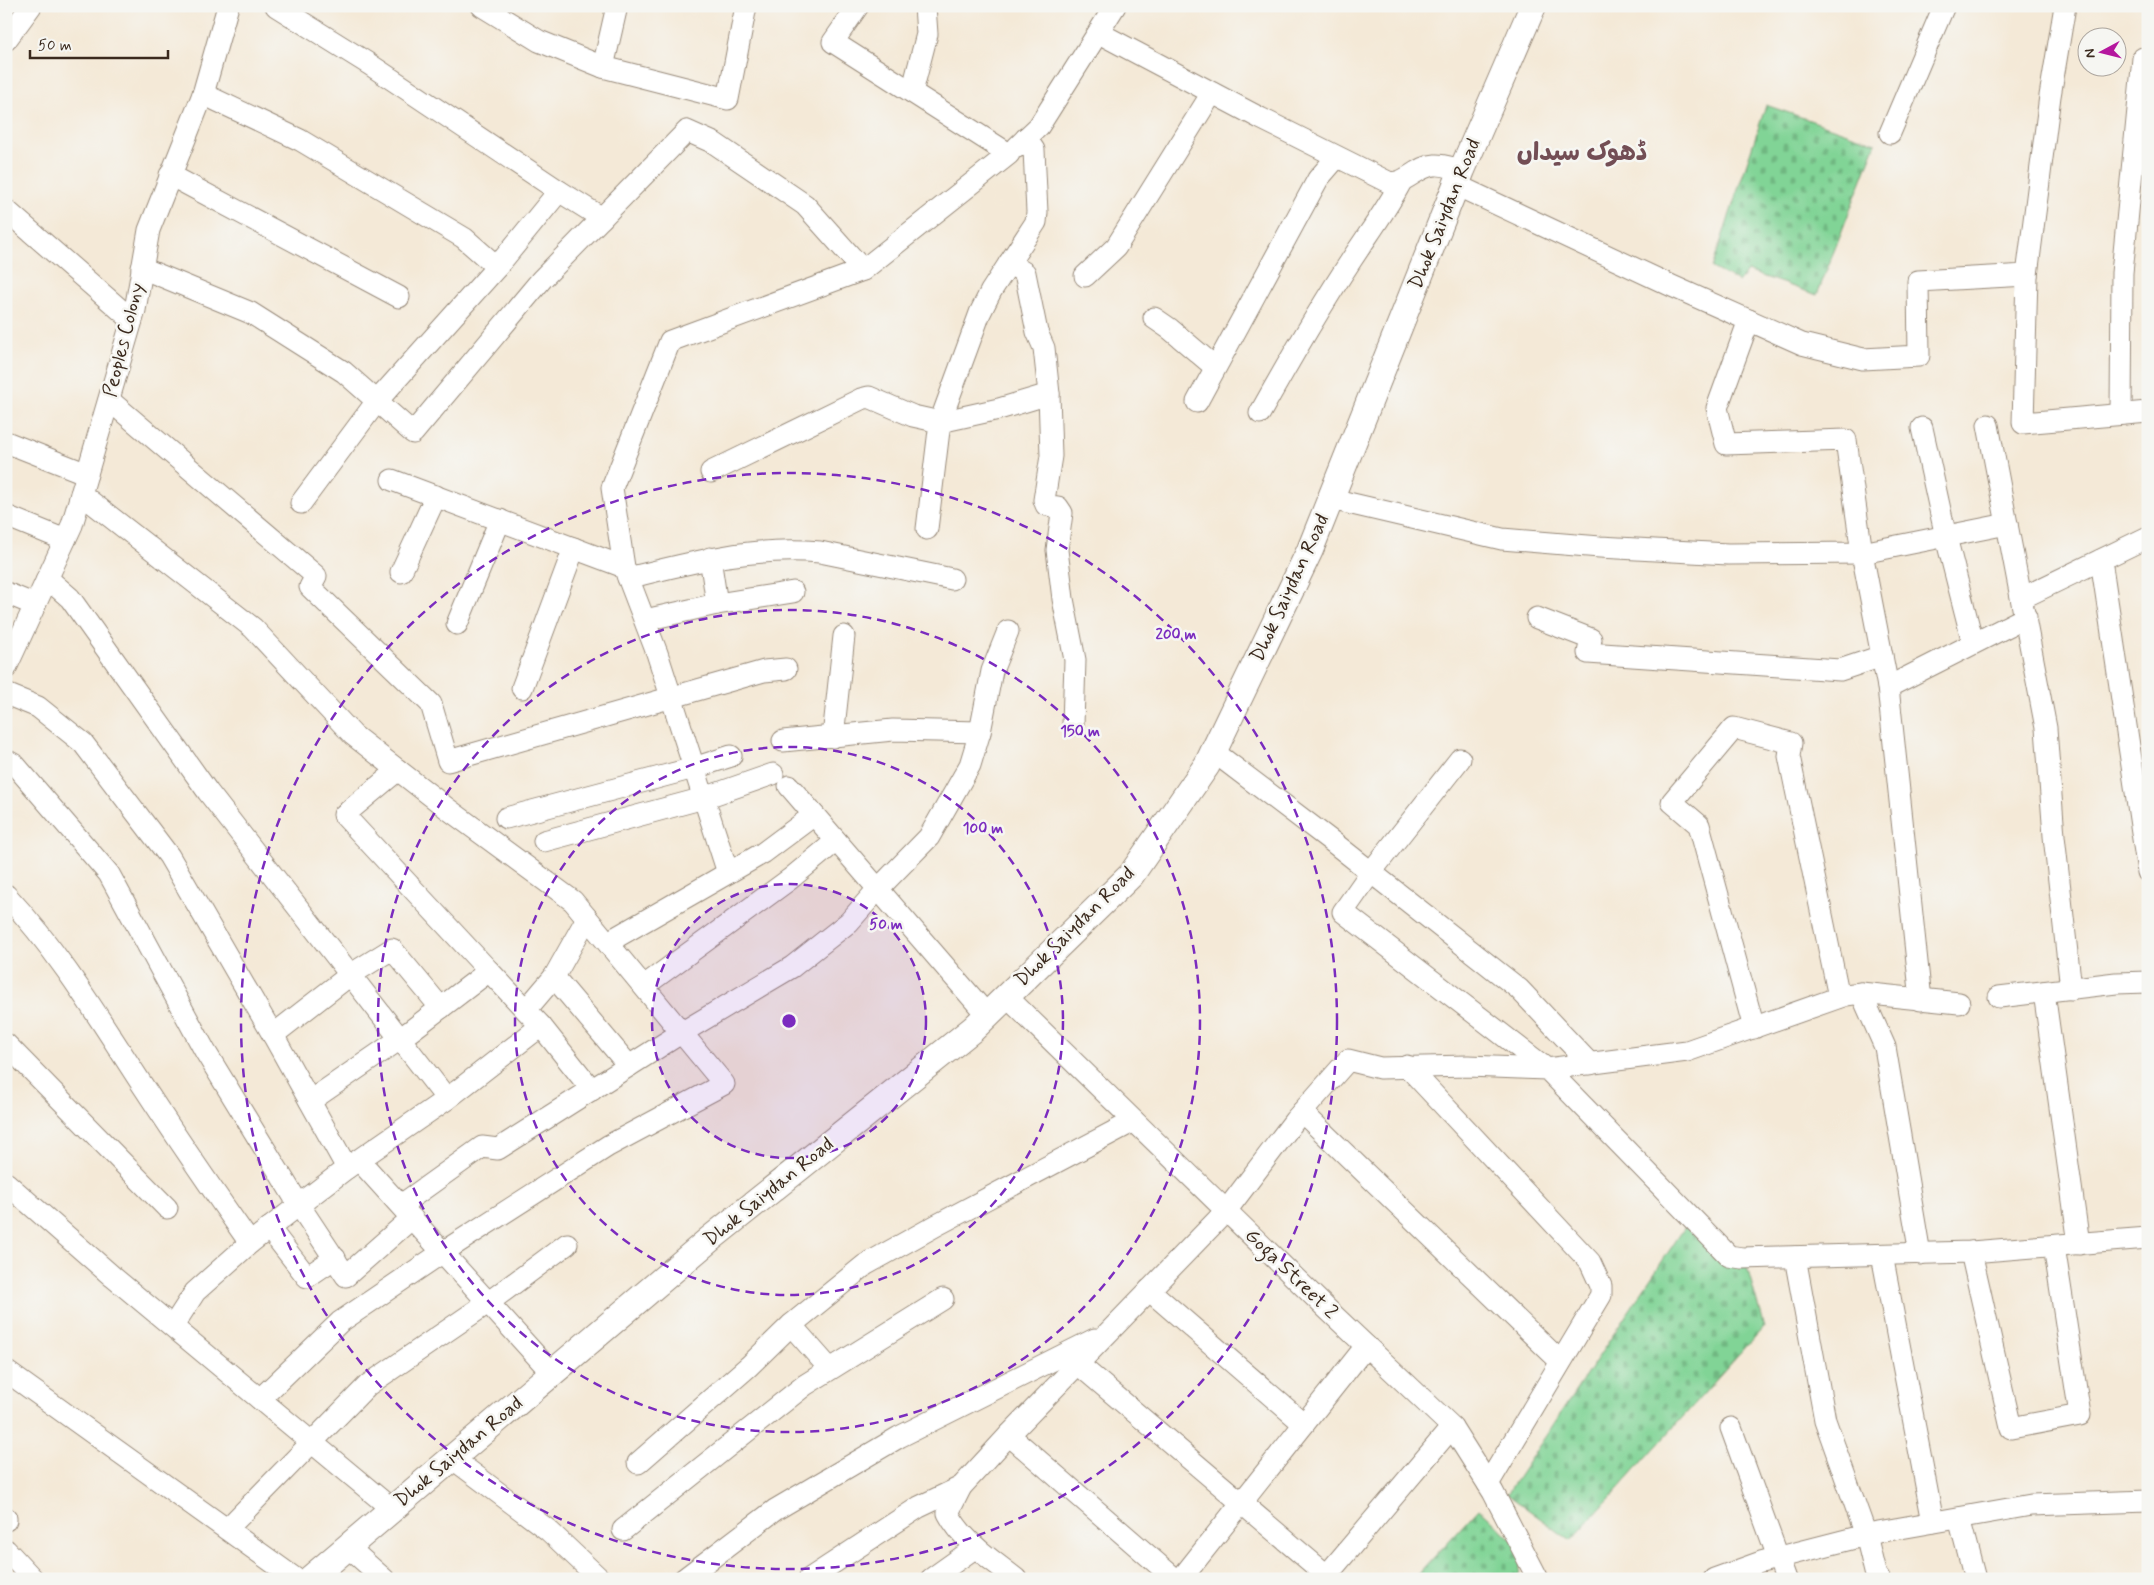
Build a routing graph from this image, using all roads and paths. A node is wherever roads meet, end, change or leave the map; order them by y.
1 (31, 6) edge
2 (228, 6) edge
3 (276, 6) edge
4 (482, 6) edge
5 (617, 6) edge
6 (746, 6) edge
7 (858, 6) edge
8 (925, 6) edge
9 (1115, 6) edge
10 (1533, 6) edge
11 (2066, 6) edge
12 (1938, 8) edge
13 (1099, 33) junction
14 (6, 40) edge
15 (2148, 58) edge
16 (603, 68) junction
17 (912, 92) junction
18 (1212, 93) junction
19 (203, 94) junction
20 (1890, 133) dead end
21 (1026, 138) junction
22 (1009, 154) junction
23 (1337, 157) junction
24 (170, 175) junction
25 (1459, 177) junction
26 (1401, 182) junction
27 (559, 192) junction
28 (6, 210) edge
29 (602, 218) junction
30 (1009, 263) junction
31 (496, 267) junction
32 (142, 268) junction
33 (863, 270) junction
34 (2027, 275) junction
35 (1085, 276) dead end
36 (399, 297) dead end
37 (1154, 318) dead end
38 (132, 320) junction
39 (1749, 320) junction
40 (1215, 367) junction
41 (1049, 394) junction
42 (109, 400) junction
43 (377, 401) junction
44 (1197, 402) dead end
45 (2148, 412) edge
46 (1260, 413) dead end
47 (2121, 414) junction
48 (940, 422) junction
49 (1988, 425) dead end
50 (1922, 428) dead end
51 (6, 442) edge
52 (711, 472) dead end
53 (392, 480) dead end
54 (84, 484) junction
55 (436, 496) junction
56 (1331, 499) junction
57 (301, 503) dead end
58 (6, 516) edge
59 (500, 520) junction
60 (2008, 524) junction
61 (927, 529) dead end
62 (1946, 537) junction
63 (2148, 537) edge
64 (65, 540) junction
65 (574, 548) junction
66 (1862, 553) junction
67 (710, 558) junction
68 (2101, 560) junction
69 (401, 572) dead end
70 (626, 573) junction
71 (47, 578) junction
72 (952, 580) dead end
73 (793, 592) dead end
74 (6, 593) edge
75 (717, 604) junction
76 (35, 605) junction
77 (2024, 608) junction
78 (1538, 618) dead end
79 (645, 620) junction
80 (457, 624) dead end
81 (1008, 631) dead end
82 (844, 636) dead end
83 (1973, 643) junction
84 (11, 644) edge
85 (1882, 656) junction
86 (6, 668) edge
87 (786, 668) dead end
88 (1888, 687) junction
89 (522, 688) dead end
90 (6, 694) edge
91 (672, 698) junction
92 (1073, 725) dead end
93 (980, 732) junction
94 (833, 737) junction
95 (783, 741) dead end
96 (1214, 752) junction
97 (731, 756) dead end
98 (1460, 759) dead end
99 (6, 760) edge
100 (694, 768) junction
101 (398, 770) junction
102 (704, 798) junction
103 (814, 815) junction
104 (506, 818) dead end
105 (544, 841) dead end
106 (836, 841) junction
107 (1371, 872) junction
108 (2148, 872) edge
109 (728, 873) junction
110 (878, 889) junction
111 (6, 895) edge
112 (588, 918) junction
113 (608, 942) junction
114 (489, 971) junction
115 (350, 975) junction
116 (554, 977) junction
117 (2148, 982) edge
118 (644, 986) junction
119 (2071, 988) junction
120 (2044, 992) junction
121 (1861, 993) junction
122 (1006, 996) junction
123 (1839, 997) junction
124 (1999, 997) dead end
125 (1921, 1000) junction
126 (1959, 1003) dead end
127 (441, 1008) junction
128 (526, 1010) junction
129 (987, 1015) junction
130 (541, 1026) junction
131 (1754, 1028) junction
132 (681, 1033) junction
133 (273, 1034) junction
134 (400, 1039) junction
135 (6, 1044) edge
136 (1590, 1064) junction
137 (629, 1066) junction
138 (1407, 1066) junction
139 (1547, 1069) junction
140 (592, 1090) junction
141 (447, 1099) junction
142 (310, 1101) junction
143 (1302, 1112) junction
144 (1134, 1120) junction
145 (353, 1164) junction
146 (6, 1183) edge
147 (300, 1204) junction
148 (167, 1208) dead end
149 (1226, 1211) junction
150 (406, 1212) junction
151 (269, 1228) junction
152 (2148, 1238) edge
153 (250, 1243) junction
154 (568, 1244) dead end
155 (2079, 1244) junction
156 (2054, 1246) junction
157 (443, 1252) junction
158 (1971, 1252) junction
159 (1920, 1254) junction
160 (1882, 1255) junction
161 (1795, 1257) junction
162 (334, 1258) junction
163 (1149, 1290) junction
164 (942, 1299) dead end
165 (489, 1302) junction
166 (791, 1325) junction
167 (173, 1326) junction
168 (1106, 1333) junction
169 (1366, 1346) junction
170 (1560, 1361) junction
171 (1078, 1364) junction
172 (829, 1368) junction
173 (6, 1371) edge
174 (552, 1373) junction
175 (260, 1399) junction
176 (1304, 1424) junction
177 (1452, 1427) junction
178 (1731, 1428) dead end
179 (1008, 1435) junction
180 (311, 1442) junction
181 (452, 1458) junction
182 (638, 1463) dead end
183 (1488, 1484) junction
184 (961, 1487) junction
185 (2148, 1501) edge
186 (1241, 1503) junction
187 (392, 1509) junction
188 (1959, 1518) junction
189 (1933, 1522) junction
190 (227, 1529) junction
191 (623, 1530) dead end
192 (1866, 1535) junction
193 (348, 1546) junction
194 (976, 1547) junction
195 (6, 1550) edge
196 (1777, 1558) junction
197 (1329, 1577) edge
198 (33, 1579) edge
199 (296, 1579) edge
200 (310, 1579) edge
201 (384, 1579) edge
202 (600, 1579) edge
203 (684, 1579) edge
204 (809, 1579) edge
205 (931, 1579) edge
206 (1016, 1579) edge
207 (1175, 1579) edge
208 (1182, 1579) edge
209 (1538, 1579) edge
210 (1714, 1579) edge
211 (1786, 1579) edge
212 (1879, 1579) edge
213 (1975, 1579) edge

1 - 14 street
2 - 19 street, Peoples Colony
3 - 27 street
4 - 16 street
5 - 16 street
6 - 16 street
7 - 17 street
8 - 17 street
9 - 13 street
10 - 25 main road, Dhok Saiydan Road
11 - 34 street
12 - 20 street
13 - 18 street
13 - 21 street
15 - 47 street
17 - 22 street
18 - 23 street
18 - 35 street
19 - 24 street, Peoples Colony
19 - 31 street
21 - 22 street
21 - 30 street
22 - 33 street
23 - 26 street
23 - 40 street
24 - 32 street, Peoples Colony
24 - 36 street
25 - 26 street
25 - 39 street
25 - 56 main road, Dhok Saiydan Road
26 - 46 street
27 - 29 street
27 - 31 street
28 - 38 street
29 - 33 street
29 - 43 street
30 - 41 street
30 - 48 street
31 - 43 street
32 - 38 street, Peoples Colony
32 - 43 street
33 - 70 street
34 - 39 street
34 - 47 street
37 - 40 street
38 - 42 street, Peoples Colony
39 - 66 street
40 - 44 street
41 - 48 street
41 - 92 street
42 - 54 street, Peoples Colony
42 - 91 street
43 - 57 street
45 - 47 street
48 - 52 street
48 - 61 street
49 - 60 street
50 - 62 street
51 - 54 street
53 - 55 street
54 - 64 street, Peoples Colony
54 - 101 street
55 - 59 street
55 - 69 street
56 - 66 street
56 - 96 main road, Dhok Saiydan Road
58 - 64 street
59 - 65 street
59 - 80 street
60 - 62 street
60 - 77 street
62 - 66 street
62 - 83 street
63 - 68 street
64 - 71 street, Peoples Colony
65 - 70 street
65 - 89 street
66 - 85 street
67 - 70 street
67 - 72 street
67 - 75 street
68 - 77 street
68 - 108 street
70 - 79 street
71 - 76 street, Peoples Colony
71 - 115 street
73 - 75 street
74 - 76 street
75 - 79 street
76 - 84 street, Peoples Colony
77 - 83 street
77 - 119 street
78 - 85 street
79 - 91 street
81 - 93 street
82 - 94 street
83 - 88 street
84 - 86 street, Peoples Colony
85 - 88 street
87 - 91 street
88 - 125 street
90 - 133 street
91 - 100 street
93 - 94 street
93 - 110 street
94 - 95 street
96 - 107 street
96 - 122 main road, Dhok Saiydan Road
97 - 100 street
98 - 107 street
99 - 147 street
100 - 102 street
100 - 104 street
101 - 112 street
101 - 114 street
102 - 103 street
102 - 105 street
102 - 109 street
103 - 106 street
103 - 109 street
106 - 110 street
106 - 118 street
107 - 136 street
107 - 139 street
109 - 113 street
110 - 129 street
110 - 132 street
111 - 153 street
112 - 113 street
112 - 116 street
113 - 118 street
114 - 127 street
114 - 128 street
115 - 127 street
115 - 133 street
115 - 134 street
116 - 128 street
116 - 137 street
117 - 119 street
118 - 132 street
119 - 120 street
120 - 124 street
120 - 155 street
121 - 123 street
121 - 125 street
121 - 159 street
122 - 129 main road, Dhok Saiydan Road
122 - 144 street, Goga Street 2
123 - 131 street
123 - 131 street
125 - 126 street
127 - 134 street
128 - 130 street
129 - 174 main road, Dhok Saiydan Road
130 - 140 street
130 - 141 street
131 - 136 street
132 - 137 street
132 - 157 street
133 - 142 street
134 - 141 street
134 - 142 street
135 - 148 street
136 - 139 street
137 - 140 street
138 - 139 street
138 - 143 street
138 - 170 street
139 - 161 street
140 - 150 street
141 - 145 street
142 - 145 street
143 - 149 street
143 - 170 street
144 - 149 street, Goga Street 2
144 - 166 street
145 - 147 street
145 - 150 street
146 - 167 street
147 - 151 street
147 - 162 street
149 - 163 street
149 - 169 street, Goga Street 2
150 - 157 street
150 - 162 street
151 - 153 street
151 - 162 street
152 - 155 street
153 - 167 street
154 - 165 street
155 - 156 street
156 - 158 street
156 - 158 street
157 - 165 street
157 - 175 street
158 - 159 street
159 - 160 street
160 - 161 street
160 - 189 street
161 - 192 street
163 - 168 street
163 - 176 street
164 - 172 street
165 - 174 street
165 - 180 street
166 - 172 street
166 - 182 street
167 - 175 street
168 - 171 street
168 - 203 street
169 - 176 street
169 - 177 street, Goga Street 2
170 - 183 street
171 - 179 street
171 - 186 street
172 - 191 street
173 - 190 street
174 - 181 main road, Dhok Saiydan Road
175 - 180 street
176 - 186 street
177 - 183 street, Goga Street 2
177 - 197 street
178 - 196 street
179 - 184 street
179 - 207 street
180 - 187 street
180 - 190 street
181 - 187 main road, Dhok Saiydan Road
181 - 202 street
183 - 209 street, Goga Street 2
184 - 194 street
184 - 204 street
185 - 188 street
186 - 197 street
186 - 208 street
187 - 193 main road, Dhok Saiydan Road
188 - 189 street
188 - 213 street
189 - 192 street
190 - 199 street
192 - 196 street
192 - 212 street
193 - 200 main road, Dhok Saiydan Road
193 - 201 street
194 - 205 street
194 - 206 street
195 - 198 street
196 - 210 street
196 - 211 street

